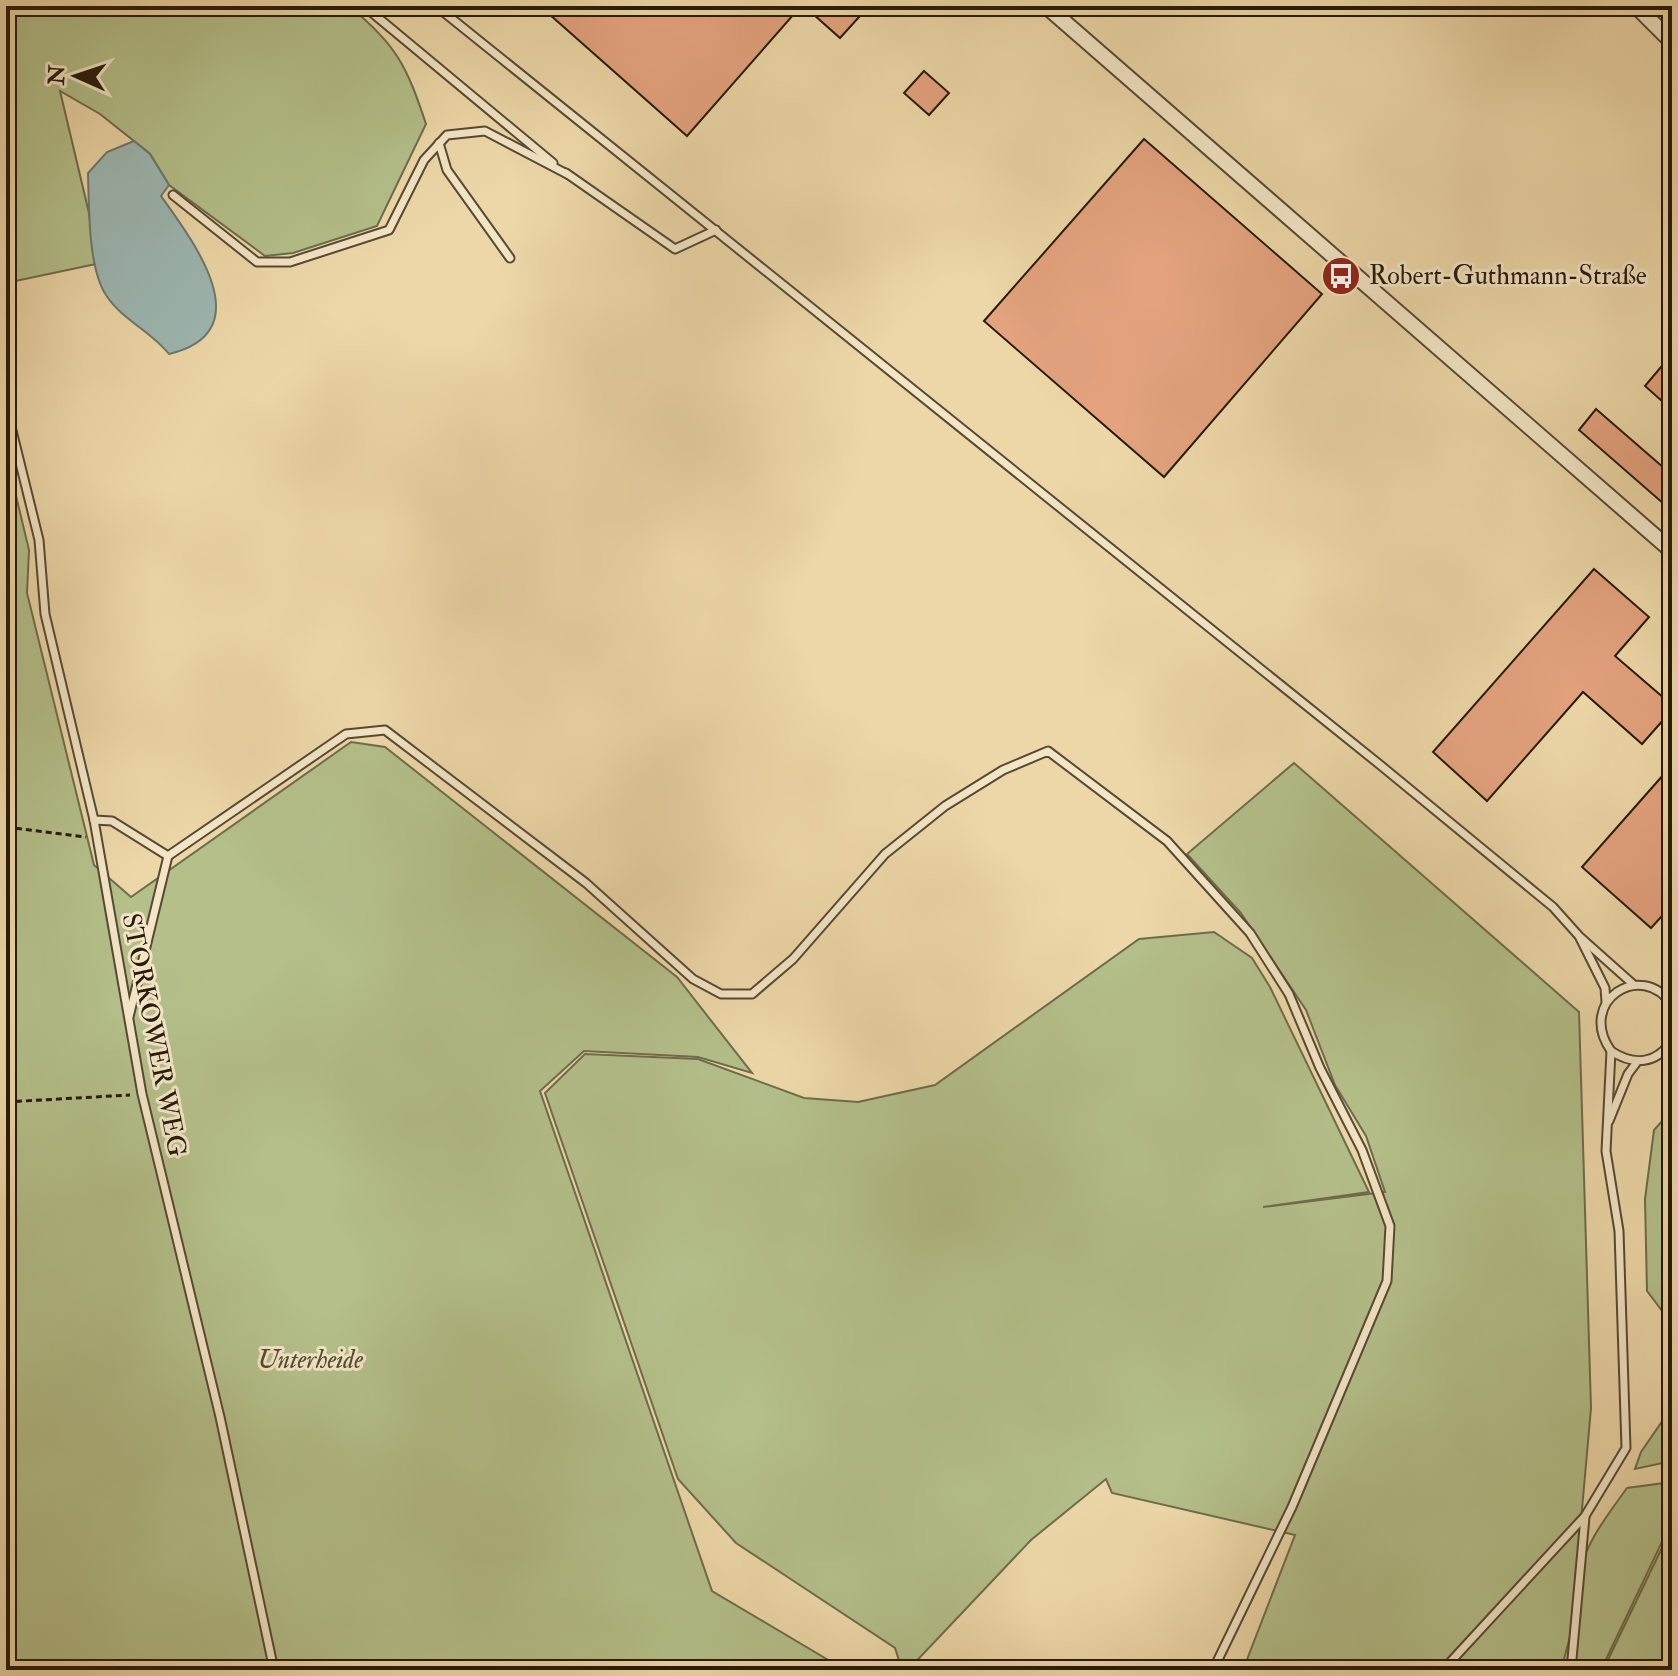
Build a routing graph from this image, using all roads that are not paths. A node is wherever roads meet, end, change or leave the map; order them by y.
1 (364, 6) edge
2 (436, 6) edge
3 (1046, 6) edge
4 (1636, 6) edge
5 (1672, 42) edge
6 (439, 143) junction
7 (567, 174) junction
8 (173, 195) dead end
9 (716, 230) junction
10 (510, 258) dead end
11 (6, 406) edge
12 (1672, 551) edge
13 (94, 820) junction
14 (168, 856) junction
15 (1579, 936) junction
16 (1634, 985) junction
17 (1606, 1002) junction
18 (1671, 1003) edge
19 (128, 1019) junction
20 (1672, 1041) edge
21 (1611, 1051) junction
22 (1637, 1062) junction
23 (1607, 1127) junction
24 (1585, 1516) junction
25 (274, 1670) edge
26 (1213, 1670) edge
27 (1443, 1670) edge
28 (1571, 1670) edge

1 - 7 lane
2 - 9 lane
3 - 12 street
4 - 5 street
6 - 7 lane
6 - 8 lane
6 - 10 lane
7 - 9 lane
9 - 15 lane
11 - 13 lane, STORKOWER WEG
13 - 14 lane
13 - 19 lane, STORKOWER WEG
14 - 19 lane
14 - 26 lane
15 - 16 lane
15 - 17 lane
16 - 17 lane
16 - 18 lane
17 - 21 lane
19 - 25 lane, STORKOWER WEG
20 - 22 lane
21 - 22 lane
21 - 23 lane
22 - 23 lane
23 - 24 lane
24 - 27 lane
24 - 28 lane

